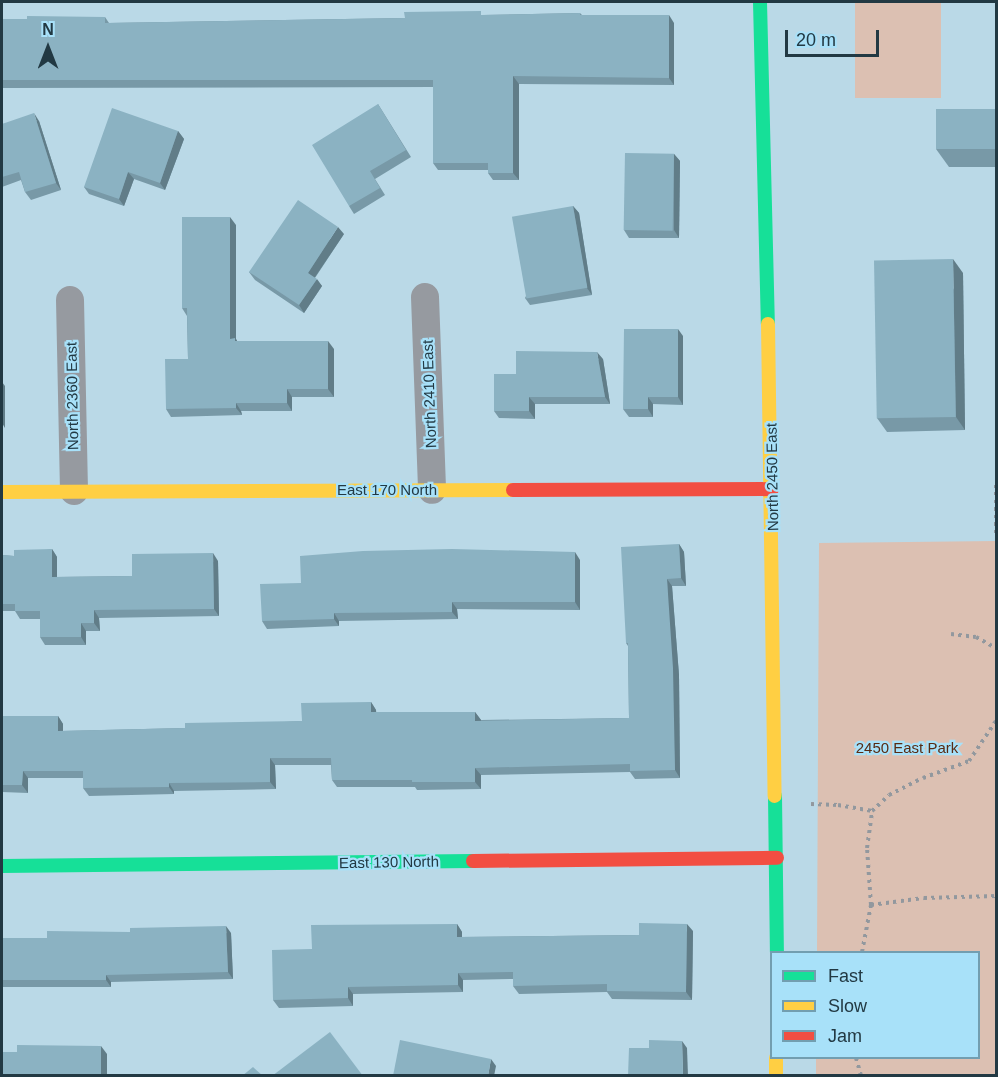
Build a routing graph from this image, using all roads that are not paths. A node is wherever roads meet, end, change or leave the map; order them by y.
1 (760, 2) edge
2 (425, 297) dead end
3 (70, 300) dead end
4 (772, 489) junction
5 (432, 490) junction
6 (74, 491) junction
7 (2, 492) edge
8 (777, 858) junction
9 (2, 866) edge
10 (777, 951) edge
11 (776, 1059) edge
12 (776, 1076) edge

1 - 4 street, North 2450 East
2 - 5 street, North 2410 East
3 - 6 street, North 2360 East
4 - 5 street, East 170 North
4 - 8 street, North 2450 East
5 - 6 street, East 170 North
6 - 7 street, East 170 North
8 - 9 street, East 130 North
8 - 10 street, North 2450 East
11 - 12 street

